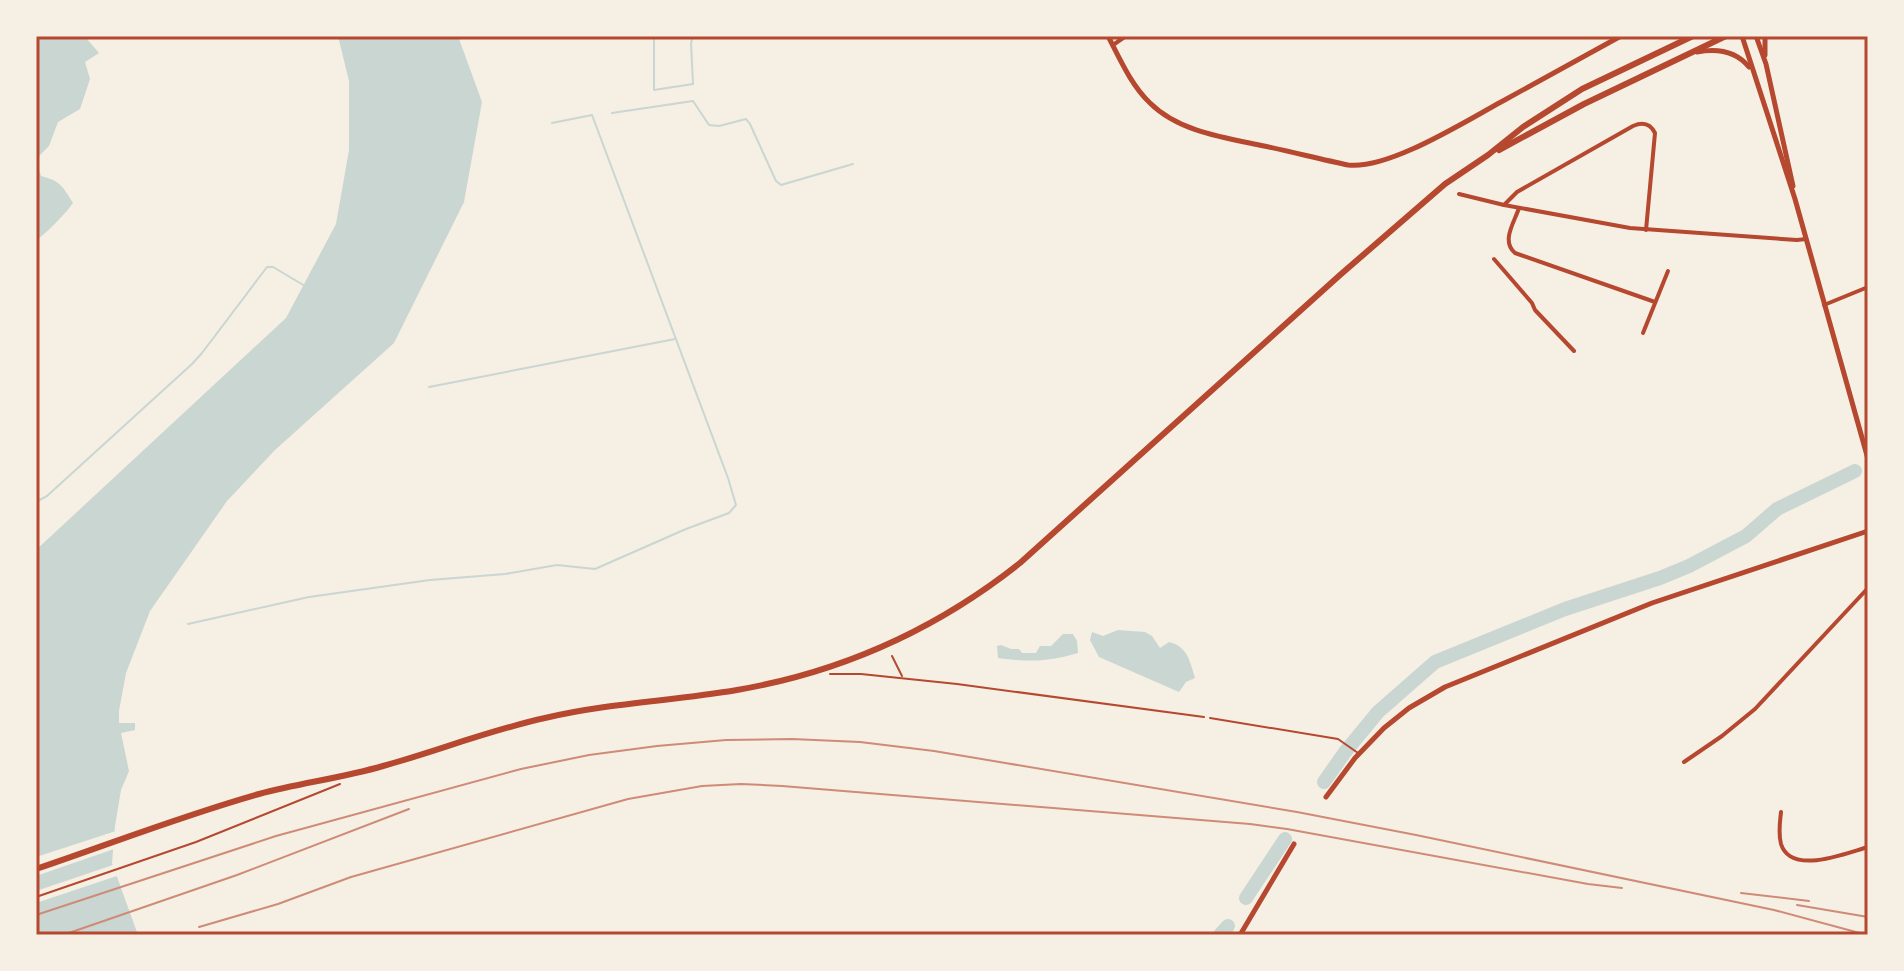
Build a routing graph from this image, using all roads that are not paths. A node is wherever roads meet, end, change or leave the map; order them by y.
1 (1108, 36) edge
2 (1126, 36) edge
3 (1621, 36) edge
4 (1726, 36) edge
5 (1756, 36) edge
6 (1765, 36) edge
7 (1691, 37) edge
8 (1742, 37) edge
9 (1113, 45) junction
10 (1688, 54) junction
11 (1766, 64) junction
12 (1754, 74) junction
13 (1488, 155) junction
14 (1459, 194) dead end
15 (1795, 199) junction
16 (1504, 205) junction
17 (1519, 208) junction
18 (1646, 230) junction
19 (1806, 239) junction
20 (1494, 259) dead end
21 (1668, 271) dead end
22 (1868, 287) edge
23 (1655, 302) junction
24 (1824, 305) junction
25 (1643, 333) dead end
26 (1574, 351) dead end
27 (1868, 459) edge
28 (1868, 531) edge
29 (1868, 588) edge
30 (1210, 718) road end
31 (1359, 754) junction
32 (1684, 762) dead end
33 (340, 784) dead end
34 (1326, 797) dead end
35 (1781, 812) dead end
36 (1294, 844) dead end
37 (1868, 847) edge
38 (36, 869) edge
39 (36, 897) edge
40 (1240, 935) edge

1 - 9 street
2 - 9 street
3 - 9 street
4 - 10 main road
5 - 11 street
6 - 11 street
7 - 13 main road
8 - 12 street
10 - 12 street
10 - 13 main road
11 - 15 street
12 - 15 street
13 - 38 main road
14 - 16 street
15 - 19 street
16 - 17 street
16 - 18 street
17 - 18 street
17 - 23 street
18 - 19 street
19 - 24 street
20 - 26 street
21 - 23 street
22 - 24 street
23 - 25 street
24 - 27 street
28 - 31 street
29 - 32 street
30 - 31 lane
31 - 34 street
33 - 39 lane
35 - 37 street
36 - 40 street

